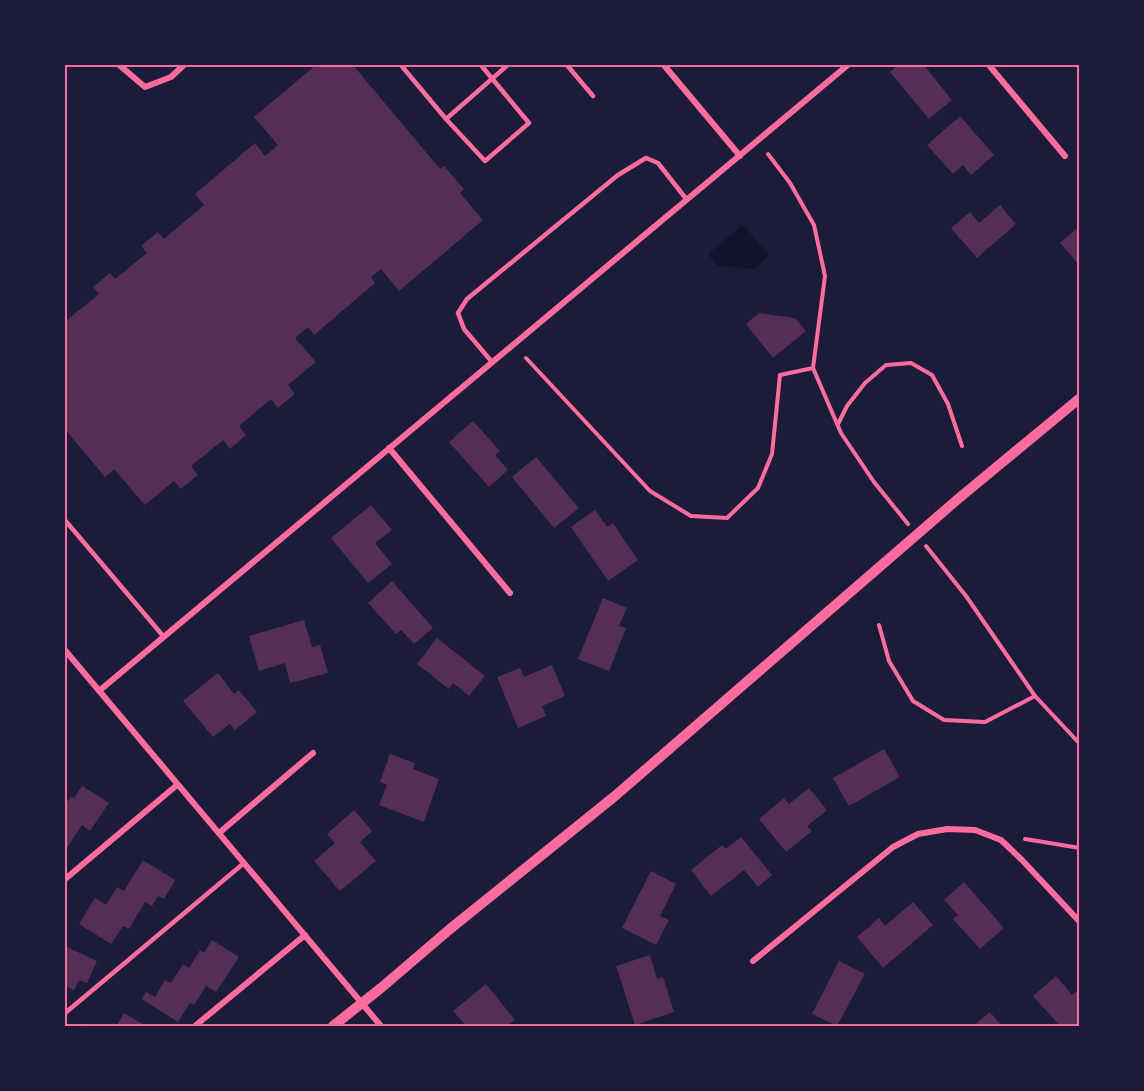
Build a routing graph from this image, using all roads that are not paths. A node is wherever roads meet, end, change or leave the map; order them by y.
1 (118, 64) edge
2 (186, 64) edge
3 (400, 64) edge
4 (480, 64) edge
5 (509, 64) edge
6 (566, 64) edge
7 (663, 64) edge
8 (849, 64) edge
9 (988, 64) edge
10 (492, 78) junction
11 (593, 96) dead end
12 (446, 118) junction
13 (740, 156) junction
14 (1065, 156) dead end
15 (687, 200) junction
16 (492, 362) junction
17 (1080, 398) edge
18 (389, 448) junction
19 (64, 519) edge
20 (510, 593) dead end
21 (164, 637) junction
22 (64, 649) edge
23 (99, 691) junction
24 (313, 753) dead end
25 (177, 785) junction
26 (219, 833) junction
27 (244, 863) junction
28 (64, 880) edge
29 (1080, 922) edge
30 (304, 935) junction
31 (753, 961) dead end
32 (362, 1003) junction
33 (64, 1014) edge
34 (195, 1026) edge
35 (333, 1026) edge
36 (381, 1026) edge

1 - 2 street
3 - 12 lane
4 - 10 lane
5 - 10 lane
6 - 11 lane
7 - 13 street
8 - 13 street
9 - 14 street
10 - 12 lane
10 - 12 lane
13 - 15 street
15 - 16 street
15 - 16 lane
16 - 18 street
17 - 32 street
18 - 20 street
18 - 21 street
19 - 21 lane
21 - 23 street
22 - 23 street
23 - 25 street
24 - 26 street
25 - 26 street
25 - 28 street
26 - 27 street
27 - 30 street
27 - 33 lane
29 - 31 street
30 - 32 street
30 - 34 street
32 - 35 street
32 - 36 street

